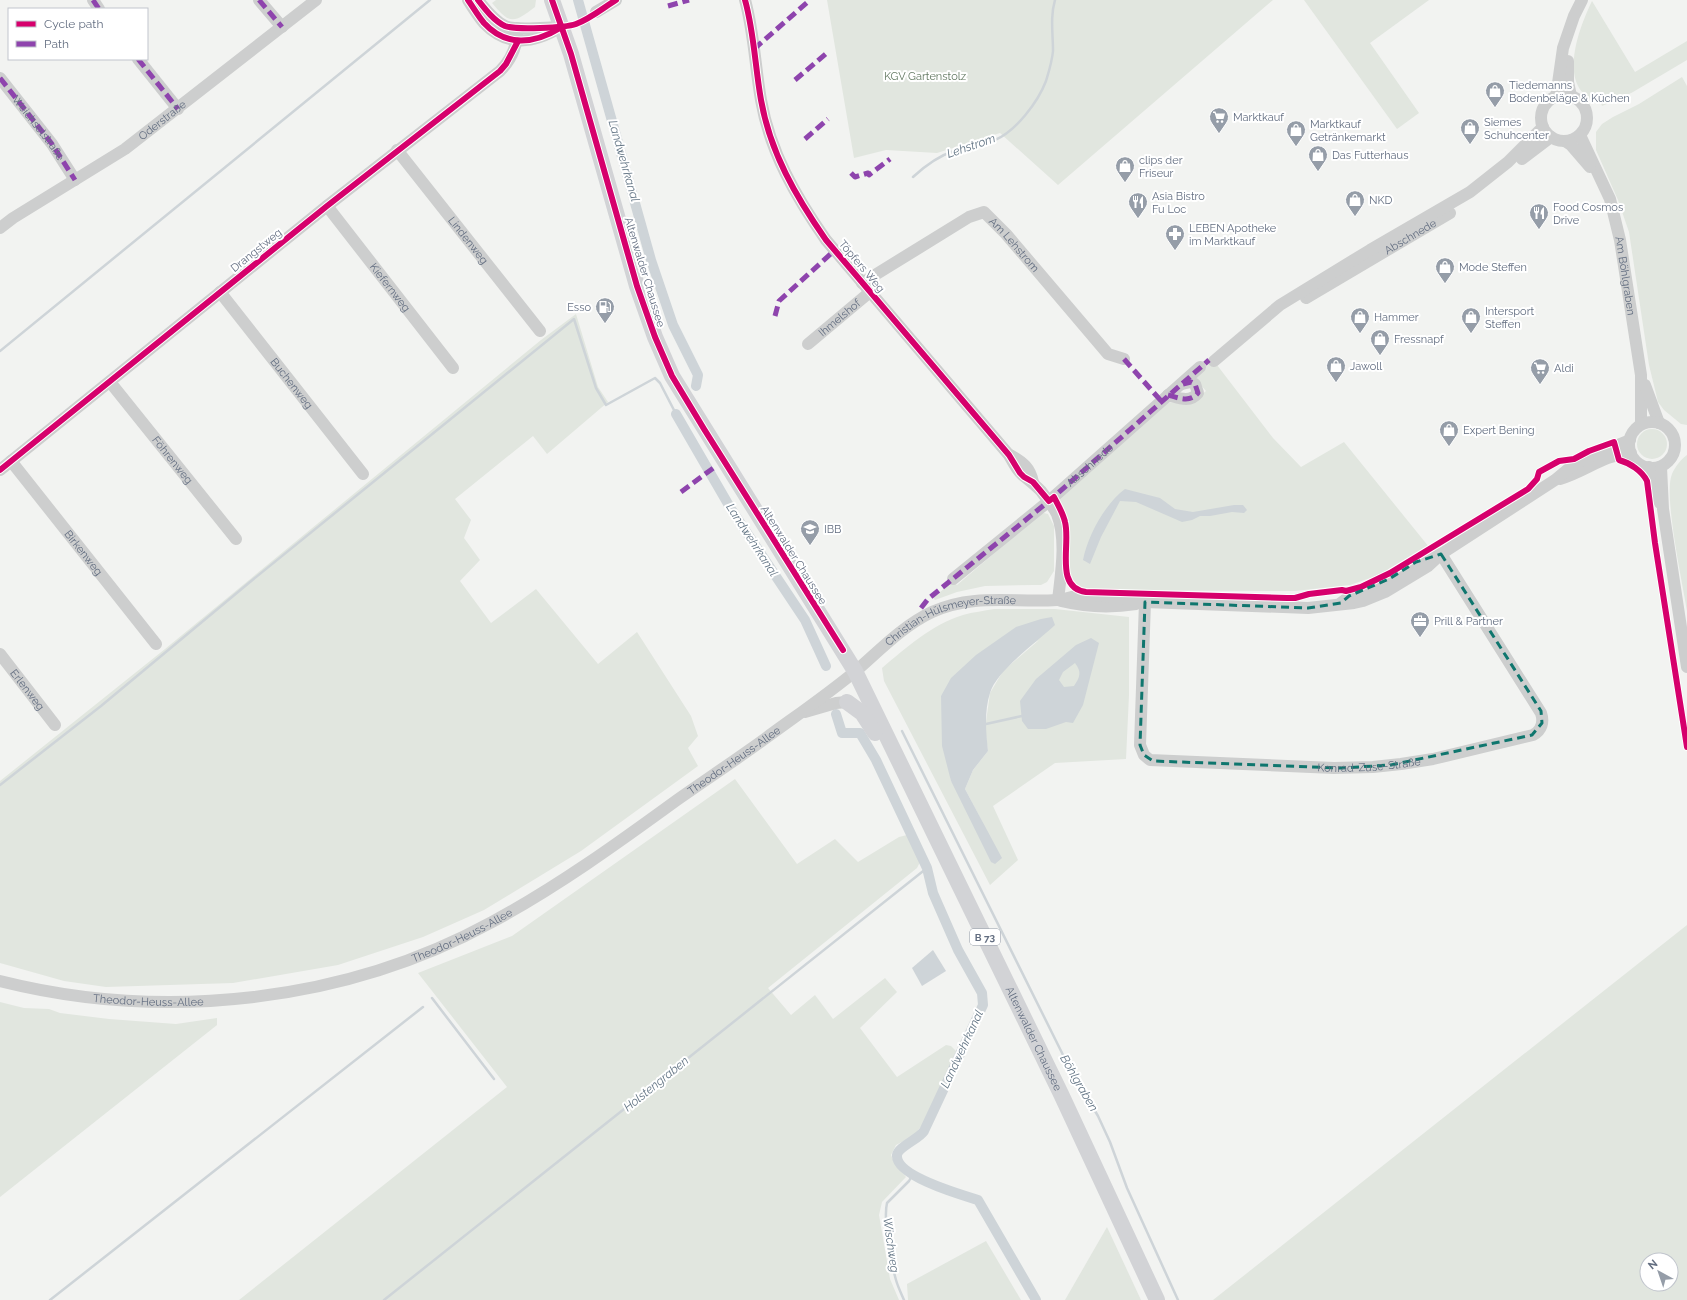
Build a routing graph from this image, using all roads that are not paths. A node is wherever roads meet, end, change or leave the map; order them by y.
1 (259, 0) edge
2 (316, 0) edge
3 (468, 0) edge
4 (478, 0) edge
5 (552, 0) edge
6 (616, 0) edge
7 (744, 0) edge
8 (1582, 0) edge
9 (596, 12) dead end
10 (282, 27) junction
11 (561, 27) junction
12 (517, 28) junction
13 (1570, 30) junction
14 (518, 41) junction
15 (139, 60) edge
16 (0, 78) edge
17 (1571, 96) junction
18 (1556, 97) junction
19 (178, 109) junction
20 (1547, 132) junction
21 (1580, 135) junction
22 (1565, 141) junction
23 (397, 150) junction
24 (1600, 178) junction
25 (75, 180) junction
26 (327, 206) junction
27 (0, 228) edge
28 (866, 287) junction
29 (220, 292) junction
30 (540, 331) dead end
31 (808, 344) dead end
32 (1124, 359) dead end
33 (1214, 361) dead end
34 (1200, 367) dead end
35 (453, 368) dead end
36 (1641, 375) junction
37 (110, 382) junction
38 (1182, 384) junction
39 (1168, 395) junction
40 (1659, 423) junction
41 (1641, 424) junction
42 (1630, 440) junction
43 (1631, 453) junction
44 (11, 461) junction
45 (1655, 467) junction
46 (0, 470) edge
47 (363, 474) dead end
48 (1555, 480) junction
49 (1049, 501) junction
50 (236, 539) dead end
51 (1441, 554) junction
52 (953, 579) dead end
53 (1058, 600) junction
54 (1145, 602) junction
55 (156, 644) dead end
56 (0, 654) edge
57 (1687, 667) edge
58 (855, 671) junction
59 (847, 702) joint
60 (798, 714) junction
61 (55, 725) dead end
62 (908, 778) junction
63 (0, 981) edge
64 (1157, 1300) edge

1 - 10 street
2 - 10 street, Oderstraße
3 - 14 street
4 - 12 street
5 - 11 main road, Altenwalder Chaussee / B 73
6 - 9 street
7 - 28 street, Töpfers Weg
8 - 13 street
10 - 19 street, Oderstraße
11 - 12 street
11 - 14 street
11 - 58 main road, Altenwalder Chaussee / B 73
12 - 14 street
13 - 17 street
13 - 18 street
14 - 23 street, Drangstweg
15 - 19 street
16 - 25 street, Weichselstraße
17 - 18 street
17 - 21 street
18 - 20 street
19 - 25 street, Oderstraße
20 - 22 street
20 - 33 street, Abschnede
21 - 22 street
21 - 24 street, Am Böhlgraben
22 - 24 street, Am Böhlgraben
23 - 26 street, Drangstweg
23 - 30 street, Lindenweg
24 - 36 street, Am Böhlgraben
25 - 27 street, Oderstraße
26 - 29 street, Drangstweg
26 - 35 street, Kiefernweg
28 - 31 street, Ihmelshof
28 - 32 street, Am Lehstrom
28 - 49 street, Töpfers Weg
29 - 37 street, Drangstweg
29 - 47 street, Buchenweg
34 - 38 street, Abschnede
36 - 40 street, Am Böhlgraben
36 - 41 street, Am Böhlgraben
37 - 44 street, Drangstweg
37 - 50 street, Föhrenweg
38 - 39 street, Abschnede
38 - 39 street
39 - 49 street, Abschnede
40 - 41 street
40 - 45 street
41 - 42 street
42 - 43 street
42 - 48 street, Christian-Hülsmeyer-Straße
43 - 45 street
43 - 48 street, Christian-Hülsmeyer-Straße
44 - 46 street, Drangstweg
44 - 55 street, Birkenweg
45 - 57 street
48 - 51 street, Christian-Hülsmeyer-Straße
49 - 52 street, Abschnede
49 - 53 street, Töpfers Weg
51 - 54 street, Christian-Hülsmeyer-Straße
51 - 54 street, Konrad-Zuse-Straße
53 - 54 street, Christian-Hülsmeyer-Straße
53 - 58 street, Christian-Hülsmeyer-Straße
56 - 61 street, Erlenweg
58 - 60 street, Theodor-Heuss-Allee
58 - 62 main road, Altenwalder Chaussee / B 73
59 - 60 street
59 - 62 main road, Altenwalder Chaussee / B 73
60 - 63 street, Theodor-Heuss-Allee
62 - 64 main road, Altenwalder Chaussee / B 73

